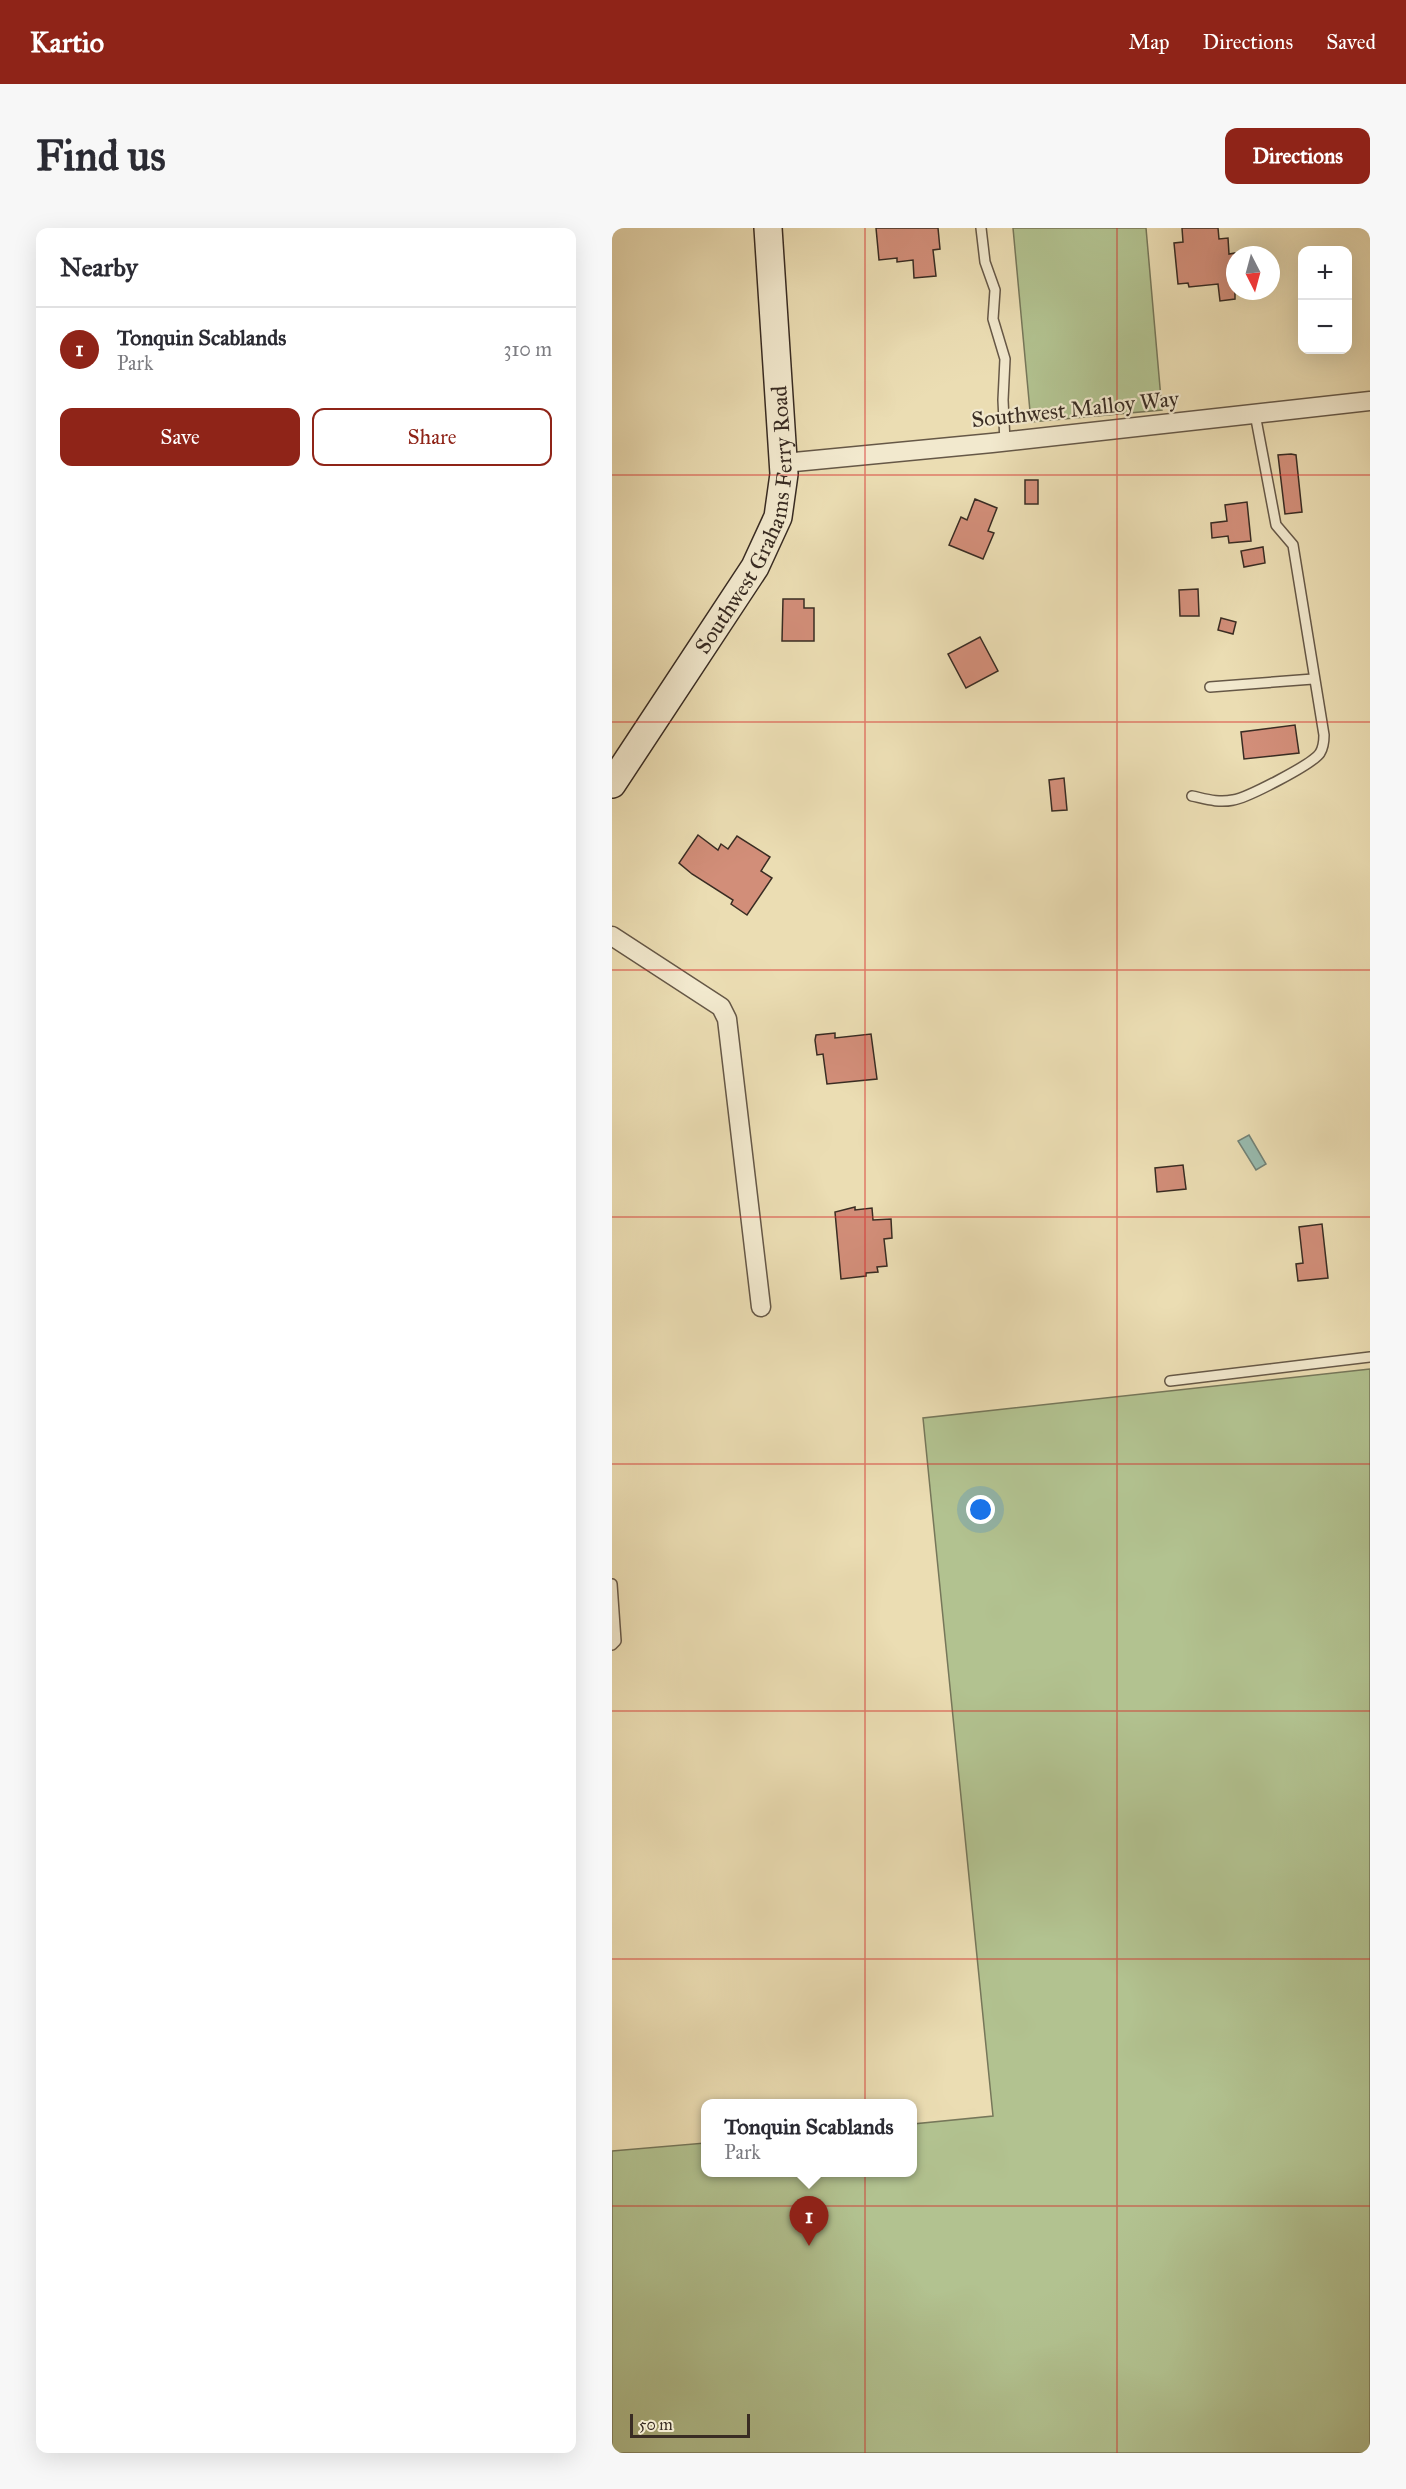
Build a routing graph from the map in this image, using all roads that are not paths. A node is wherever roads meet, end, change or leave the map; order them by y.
1 (768, 228) edge
2 (981, 228) edge
3 (1370, 401) edge
4 (1255, 414) junction
5 (1005, 442) junction
6 (784, 463) junction
7 (1313, 679) junction
8 (1210, 687) dead end
9 (612, 784) edge
10 (1191, 796) dead end
11 (612, 936) edge
12 (761, 1307) dead end
13 (1370, 1357) edge
14 (1170, 1381) dead end
15 (612, 1584) edge
16 (612, 1645) edge

1 - 6 main road, Southwest Grahams Ferry Road
2 - 5 lane
3 - 4 street, Southwest Malloy Way
4 - 5 street, Southwest Malloy Way
4 - 7 lane
5 - 6 street, Southwest Malloy Way
6 - 9 main road, Southwest Grahams Ferry Road
7 - 8 lane
7 - 10 lane
11 - 12 street
13 - 14 lane
15 - 16 lane

